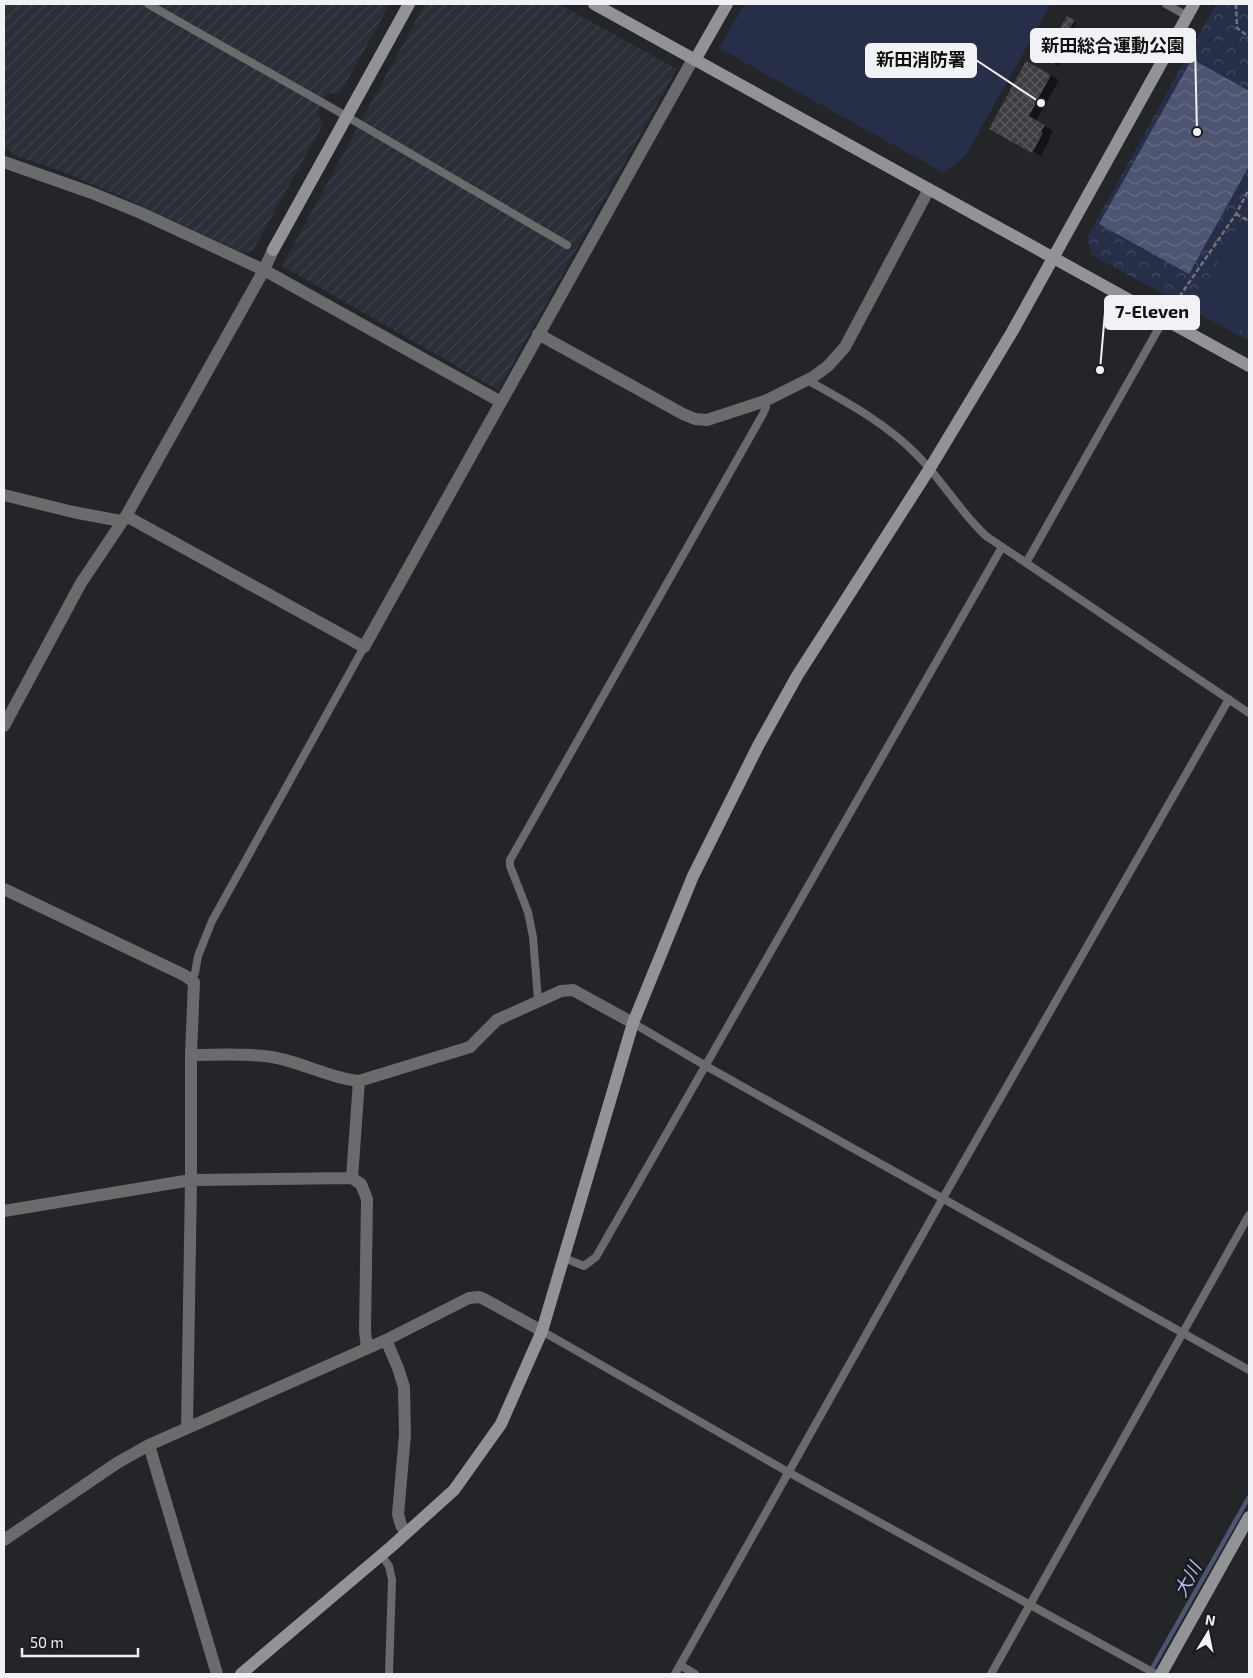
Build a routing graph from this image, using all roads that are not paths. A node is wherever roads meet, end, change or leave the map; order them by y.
1 (148, 4) edge
2 (409, 4) edge
3 (594, 4) edge
4 (727, 4) edge
5 (1166, 4) edge
6 (1194, 4) edge
7 (1187, 16) junction
8 (694, 59) junction
9 (346, 116) junction
10 (4, 162) edge
11 (929, 189) junction
12 (567, 245) dead end
13 (1052, 258) junction
14 (264, 270) junction
15 (1164, 320) junction
16 (538, 334) junction
17 (1249, 366) edge
18 (807, 380) junction
19 (765, 401) junction
20 (501, 402) junction
21 (930, 468) junction
22 (4, 495) edge
23 (123, 519) junction
24 (1002, 547) junction
25 (1026, 563) junction
26 (364, 647) junction
27 (1229, 699) junction
28 (1249, 713) edge
29 (4, 726) edge
30 (4, 889) edge
31 (191, 980) junction
32 (538, 1000) junction
33 (633, 1023) junction
34 (191, 1055) junction
35 (706, 1066) junction
36 (359, 1080) junction
37 (352, 1178) junction
38 (191, 1180) junction
39 (943, 1198) junction
40 (4, 1210) edge
41 (1249, 1215) edge
42 (564, 1258) junction
43 (542, 1331) junction
44 (1183, 1333) junction
45 (386, 1340) junction
46 (368, 1348) junction
47 (1249, 1370) edge
48 (187, 1428) junction
49 (149, 1445) junction
50 (788, 1472) junction
51 (1249, 1517) edge
52 (406, 1533) junction
53 (4, 1540) edge
54 (381, 1555) junction
55 (1030, 1605) junction
56 (680, 1665) junction
57 (217, 1674) edge
58 (241, 1674) edge
59 (389, 1674) edge
60 (675, 1674) edge
61 (695, 1674) edge
62 (991, 1674) edge
63 (1156, 1674) edge
64 (1161, 1674) edge

1 - 9 lane
2 - 9 street
3 - 8 street
4 - 8 street
5 - 7 lane
6 - 7 street
7 - 13 street
8 - 11 street
8 - 16 street
9 - 12 lane
9 - 14 street
10 - 14 street
11 - 13 street
11 - 18 street
13 - 15 street
13 - 21 street
14 - 20 street
14 - 23 street
15 - 17 street
15 - 25 lane
16 - 19 street
16 - 20 street
18 - 19 street
18 - 21 lane
19 - 32 lane
20 - 26 street
21 - 24 lane
21 - 33 street
22 - 23 street
23 - 26 street
23 - 29 street
24 - 25 lane
24 - 35 lane
25 - 27 lane
26 - 31 lane
27 - 28 lane
27 - 39 lane
30 - 31 street
31 - 34 street
32 - 33 street
32 - 36 street
33 - 35 lane
33 - 42 street
34 - 36 street
34 - 38 street
35 - 39 lane
35 - 42 lane
36 - 37 street
37 - 38 street
37 - 46 street
38 - 40 street
38 - 48 street
39 - 44 lane
39 - 50 lane
41 - 44 lane
42 - 43 street
43 - 45 street
43 - 50 lane
43 - 52 street
44 - 47 lane
44 - 55 lane
45 - 46 street
45 - 52 street
46 - 48 street
48 - 49 street
49 - 53 street
49 - 57 street
50 - 55 lane
50 - 56 lane
51 - 64 street
52 - 54 street
54 - 58 street
54 - 59 lane
55 - 62 lane
55 - 63 lane
56 - 60 lane
56 - 61 lane

